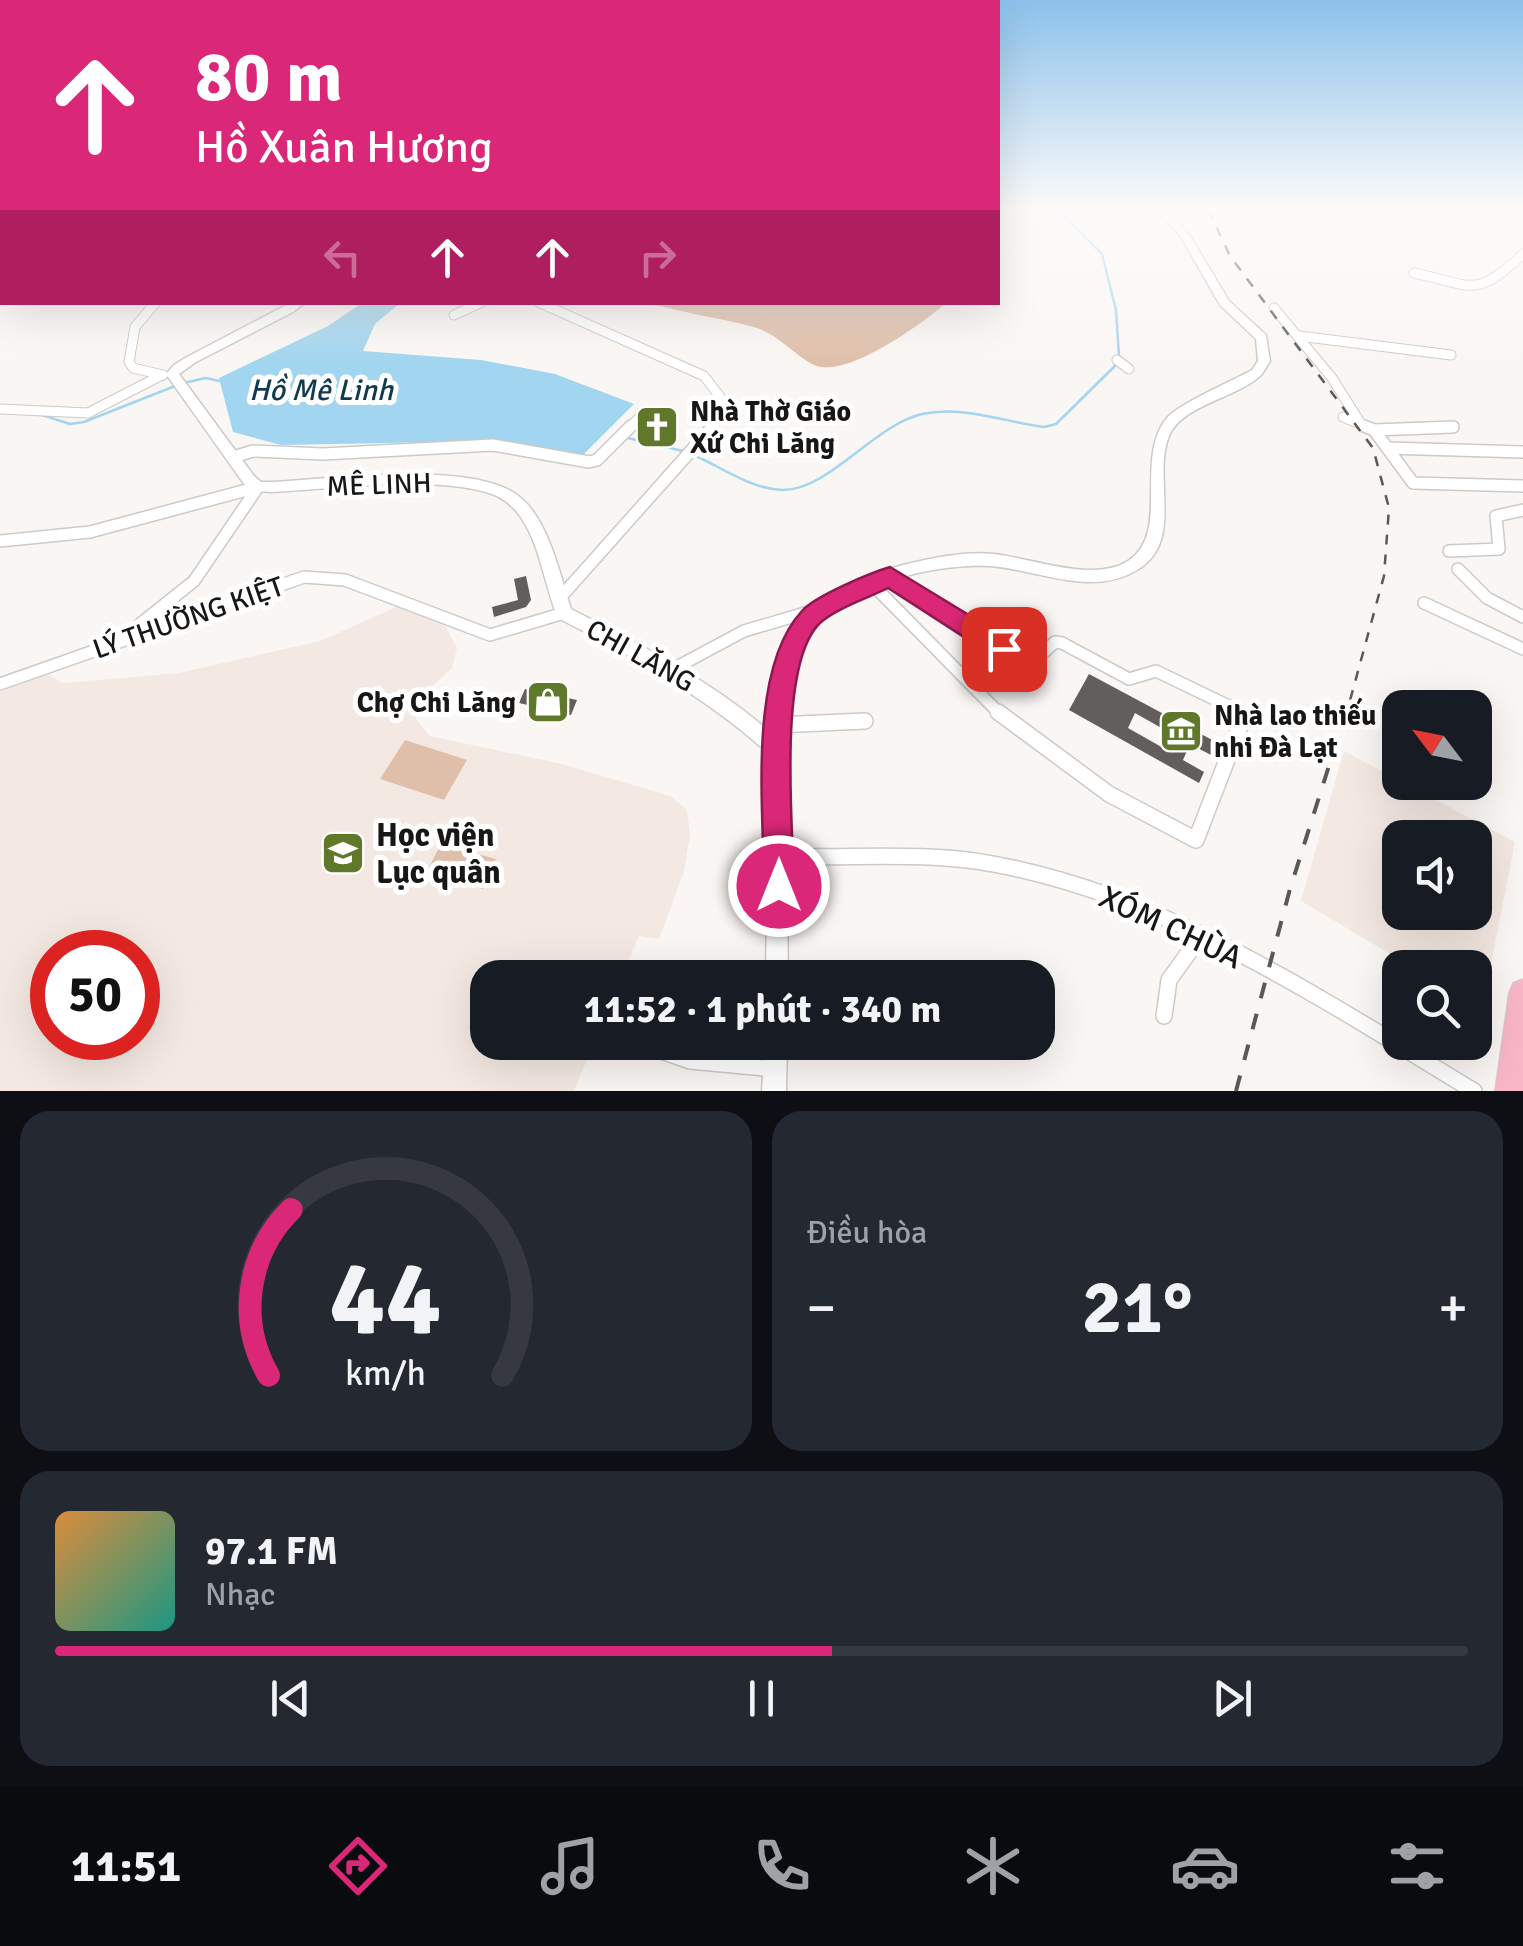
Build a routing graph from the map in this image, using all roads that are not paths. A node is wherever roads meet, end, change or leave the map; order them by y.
1 (1197, 260) edge
2 (1515, 260) edge
3 (1414, 273) dead end
4 (153, 305) edge
5 (296, 305) edge
6 (476, 305) edge
7 (545, 305) edge
8 (1274, 308) dead end
9 (454, 315) dead end
10 (1299, 336) junction
11 (1451, 355) dead end
12 (1117, 360) dead end
13 (1129, 368) dead end
14 (170, 376) junction
15 (0, 409) edge
16 (643, 414) dead end
17 (1343, 417) dead end
18 (1361, 424) junction
19 (1453, 427) dead end
20 (1374, 430) junction
21 (1387, 448) junction
22 (1523, 452) edge
23 (233, 457) junction
24 (1523, 486) edge
25 (258, 487) junction
26 (1523, 510) edge
27 (0, 541) edge
28 (1450, 550) dead end
29 (1458, 569) dead end
30 (890, 576) junction
31 (872, 584) junction
32 (1424, 603) dead end
33 (562, 606) junction
34 (822, 608) junction
35 (1523, 617) edge
36 (490, 635) joint
37 (121, 640) junction
38 (1523, 649) edge
39 (673, 669) junction
40 (0, 684) edge
41 (866, 720) dead end
42 (777, 725) junction
43 (776, 749) junction
44 (779, 856) junction
45 (1200, 938) junction
46 (777, 960) edge
47 (1523, 993) edge
48 (1164, 1016) dead end
49 (690, 1060) edge
50 (775, 1080) edge
51 (1474, 1091) edge
52 (1510, 1091) edge

1 - 30 main road
2 - 3 street
4 - 14 street
5 - 14 main road
6 - 9 street
7 - 33 street
8 - 10 street
10 - 11 street
10 - 18 street
12 - 13 street
14 - 15 street
14 - 23 main road
16 - 23 street
17 - 18 street
18 - 20 street
19 - 20 street
20 - 21 street
21 - 22 street
21 - 24 street
23 - 25 main road
25 - 27 street
25 - 33 main road, MÊ LINH
25 - 37 street
26 - 28 street
29 - 35 street
30 - 31 main road
30 - 31 street
31 - 34 main road
32 - 38 street
33 - 36 street, CHI LĂNG
33 - 39 main road, CHI LĂNG
34 - 39 street
34 - 42 main road
36 - 37 street, LÝ THƯỜNG KIỆT
37 - 40 street, LÝ THƯỜNG KIỆT
39 - 43 main road, CHI LĂNG
41 - 42 street
42 - 43 main road
43 - 44 main road
44 - 45 street, XÓM CHÙA
44 - 46 main road
45 - 48 street
45 - 51 street, XÓM CHÙA
47 - 52 highway
49 - 50 street

